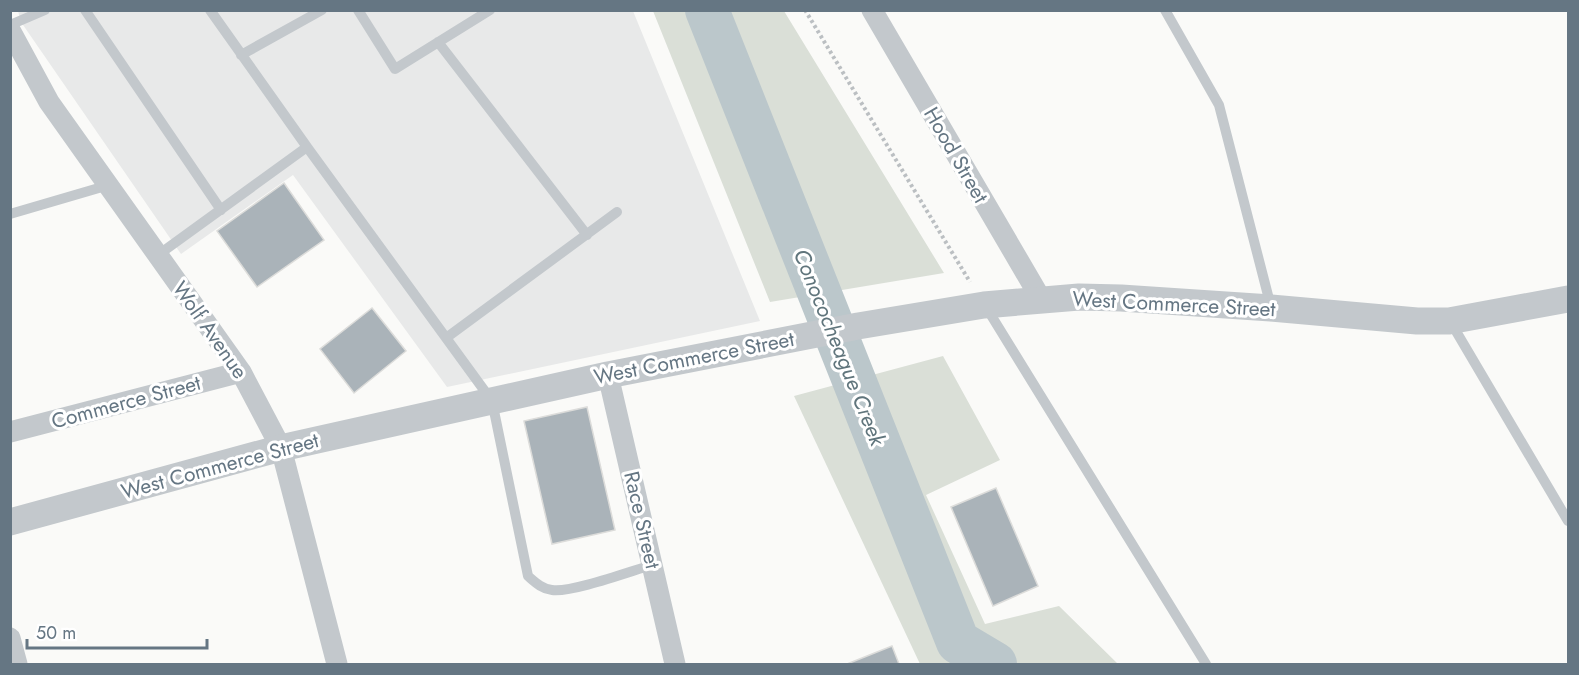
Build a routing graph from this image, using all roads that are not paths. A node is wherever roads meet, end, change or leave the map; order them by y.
1 (45, 10) edge
2 (85, 10) edge
3 (210, 10) edge
4 (322, 10) edge
5 (358, 10) edge
6 (490, 10) edge
7 (872, 10) edge
8 (1165, 10) edge
9 (10, 25) edge
10 (10, 30) edge
11 (438, 42) junction
12 (241, 55) junction
13 (307, 147) junction
14 (109, 185) junction
15 (221, 210) junction
16 (617, 212) dead end
17 (10, 214) edge
18 (587, 235) junction
19 (159, 255) junction
20 (1041, 299) junction
21 (1569, 299) edge
22 (984, 304) junction
23 (1271, 308) junction
24 (1449, 321) junction
25 (446, 338) junction
26 (242, 372) junction
27 (608, 375) junction
28 (492, 400) junction
29 (10, 432) edge
30 (281, 448) junction
31 (1569, 521) edge
32 (10, 522) edge
33 (652, 565) junction
34 (10, 638) edge
35 (17, 664) edge
36 (337, 664) edge
37 (675, 664) edge
38 (1206, 664) edge

1 - 9 lane
2 - 15 lane
3 - 12 lane
4 - 12 lane
5 - 11 lane
6 - 11 lane
7 - 20 street, Hood Street
8 - 23 lane
10 - 14 street, Wolf Avenue
11 - 18 lane
12 - 13 lane
13 - 15 lane
13 - 25 lane
14 - 17 lane
14 - 19 street, Wolf Avenue
15 - 19 lane
16 - 18 lane
18 - 25 lane
19 - 26 street, Wolf Avenue
20 - 22 street, West Commerce Street
20 - 23 street, West Commerce Street
21 - 24 street, West Commerce Street
22 - 27 street, West Commerce Street
22 - 38 lane
23 - 24 street, West Commerce Street
24 - 31 lane
25 - 28 lane
26 - 29 street, Commerce Street
26 - 30 street, Wolf Avenue
27 - 28 street, West Commerce Street
27 - 33 street, Race Street
28 - 30 street, West Commerce Street
28 - 33 lane
30 - 32 street, West Commerce Street
30 - 36 street, Wolf Avenue
33 - 37 street, Race Street
34 - 35 street

